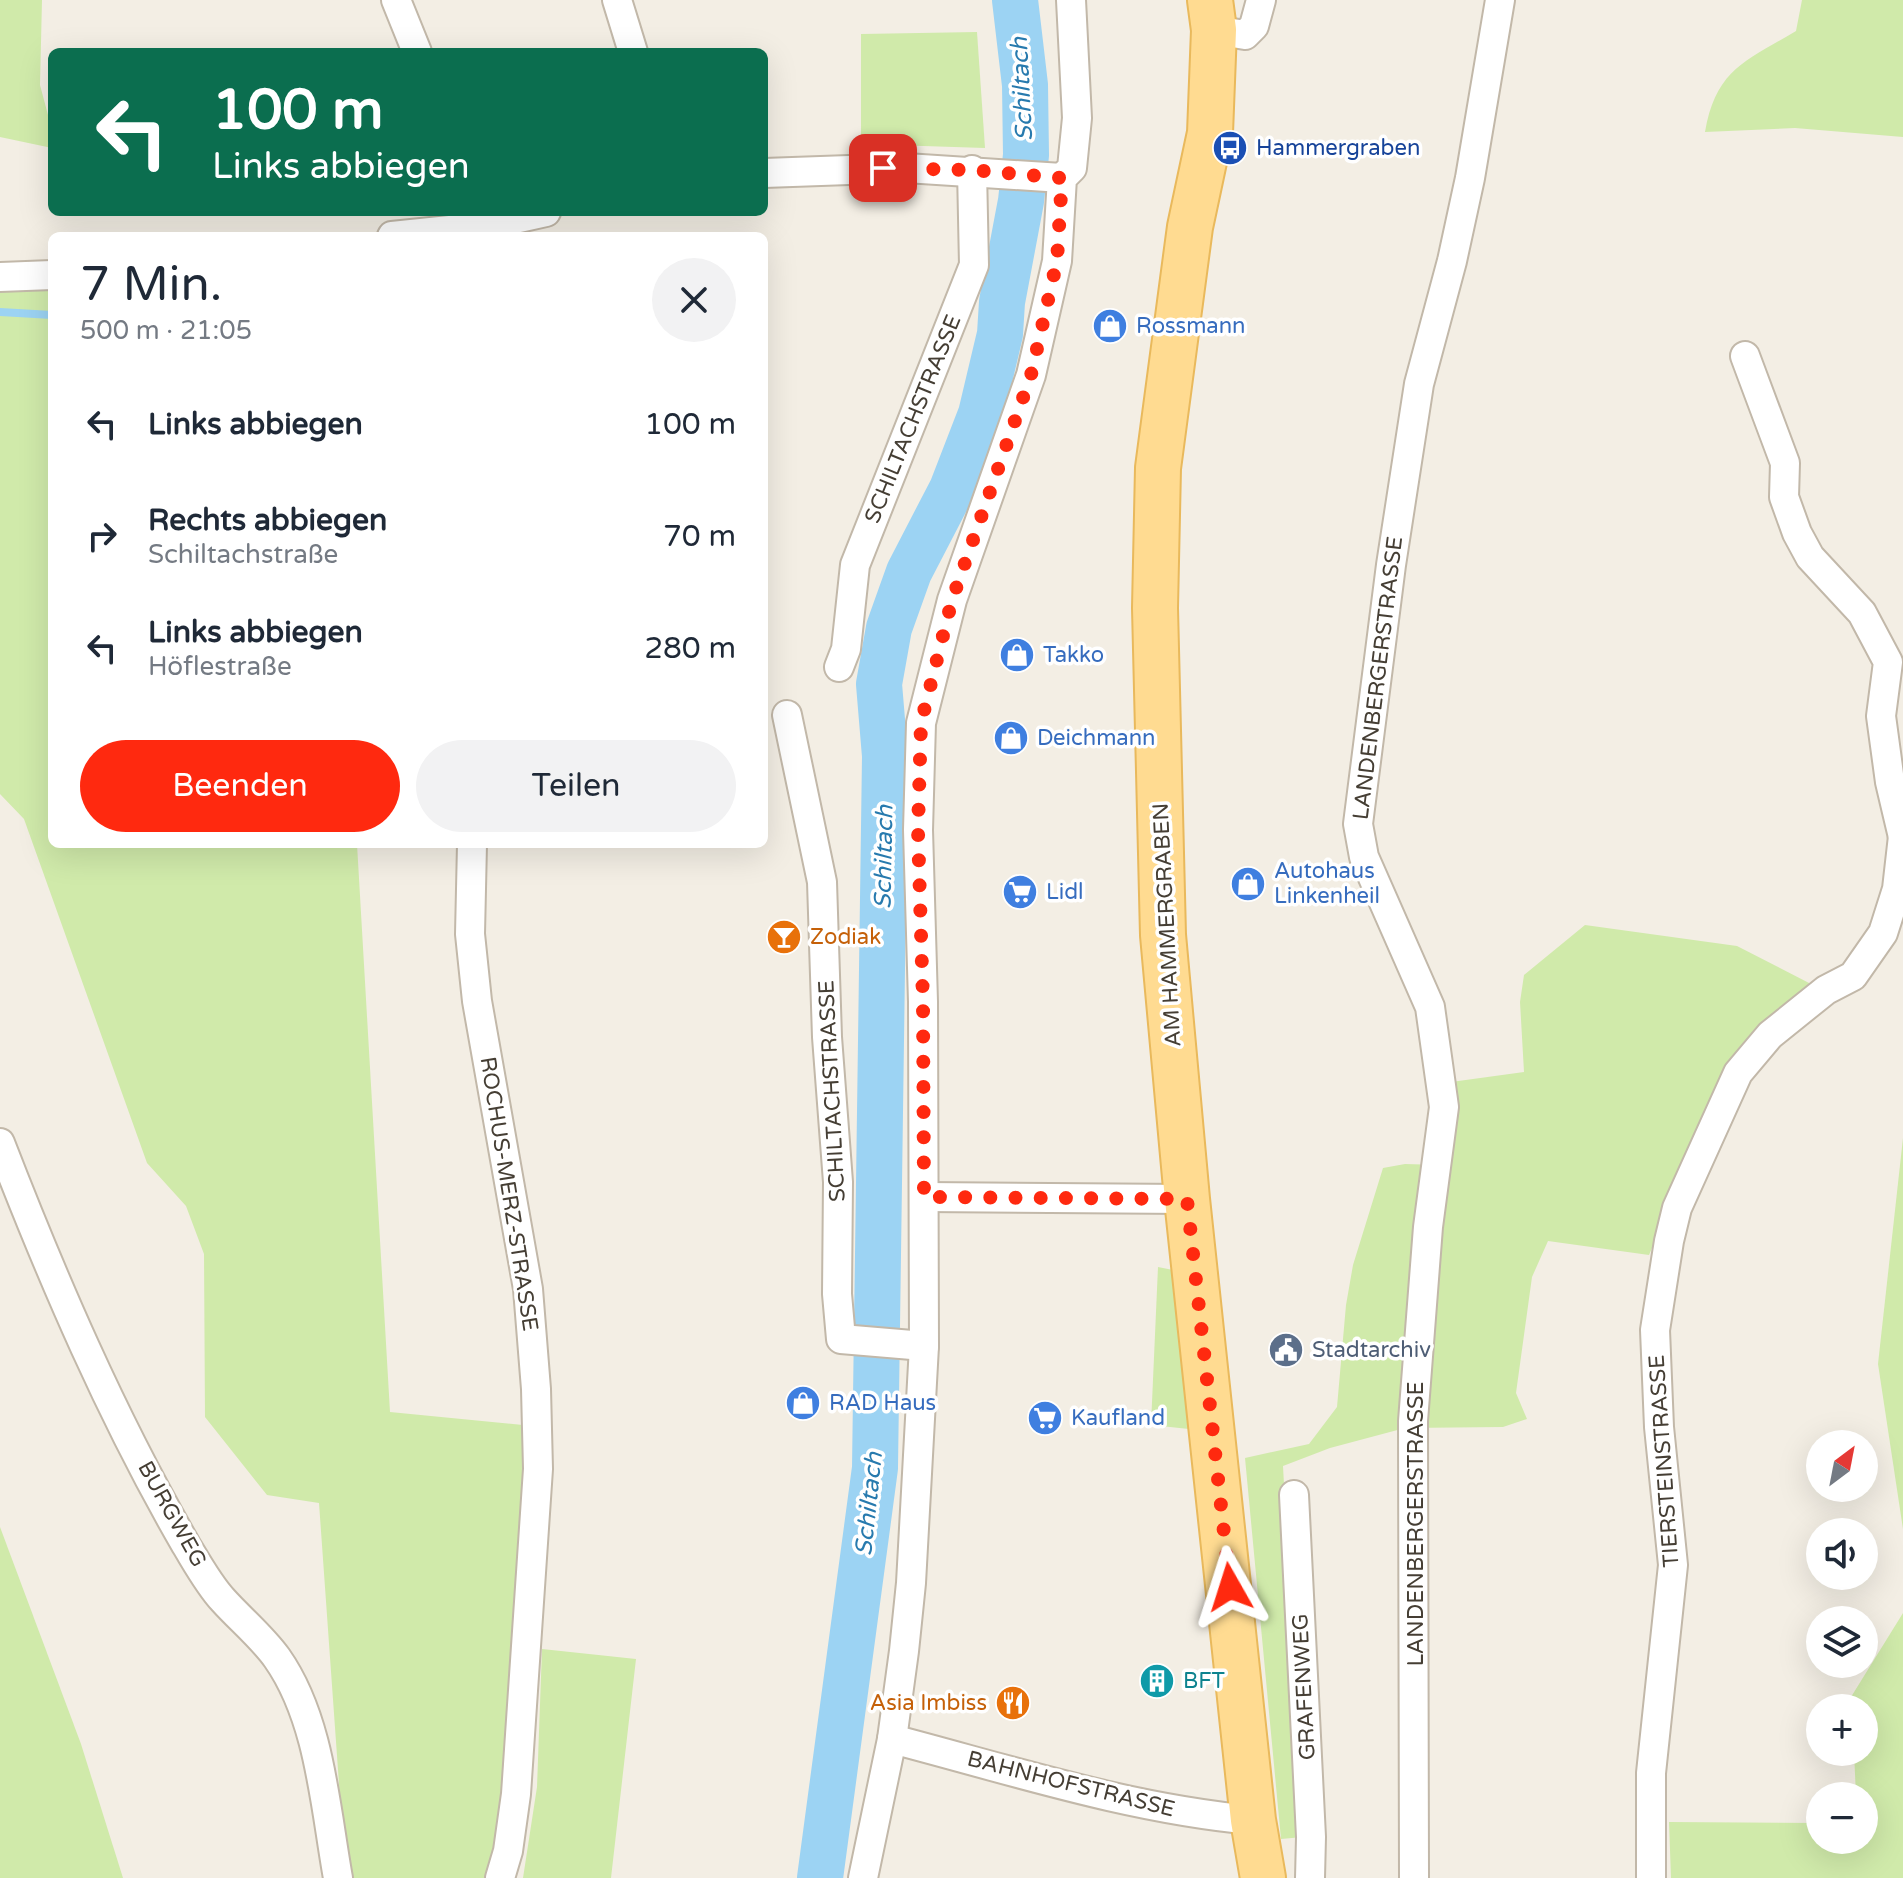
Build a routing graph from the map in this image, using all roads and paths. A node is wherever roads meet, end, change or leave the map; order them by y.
1 (396, 0) edge
2 (617, 0) edge
3 (1071, 0) edge
4 (1261, 0) edge
5 (1500, 0) edge
6 (1212, 15) edge
7 (415, 48) edge
8 (632, 48) edge
9 (985, 172) junction
10 (768, 173) edge
11 (1050, 177) junction
12 (533, 216) edge
13 (408, 227) edge
14 (479, 232) edge
15 (48, 275) edge
16 (0, 277) edge
17 (1745, 356) dead end
18 (839, 667) dead end
19 (787, 715) dead end
20 (1903, 836) edge
21 (472, 848) edge
22 (0, 1143) edge
23 (924, 1197) junction
24 (1187, 1199) junction
25 (912, 1344) junction
26 (1294, 1495) dead end
27 (892, 1739) junction
28 (1253, 1820) junction
29 (338, 1878) edge
30 (500, 1878) edge
31 (863, 1878) edge
32 (1237, 1878) edge
33 (1263, 1878) edge
34 (1310, 1878) edge
35 (1414, 1878) edge
36 (1651, 1878) edge

1 - 7 street
2 - 8 street
3 - 11 street
4 - 6 street, AM HAMMERGRABEN
5 - 35 street, LANDENBERGERSTRASSE
6 - 24 main road, AM HAMMERGRABEN
9 - 10 street
9 - 11 street
9 - 18 street, SCHILTACHSTRASSE
11 - 23 street
12 - 14 street
13 - 14 street
15 - 16 street
17 - 20 street, TIERSTEINSTRASSE
19 - 25 street, SCHILTACHSTRASSE
20 - 36 street, TIERSTEINSTRASSE
21 - 30 street, ROCHUS-MERZ-STRASSE
22 - 29 street, BURGWEG
23 - 24 street
23 - 25 street
24 - 28 main road, AM HAMMERGRABEN
25 - 27 street
26 - 34 street, GRAFENWEG
27 - 28 street, BAHNHOFSTRASSE
27 - 31 street
28 - 32 main road
28 - 33 main road

